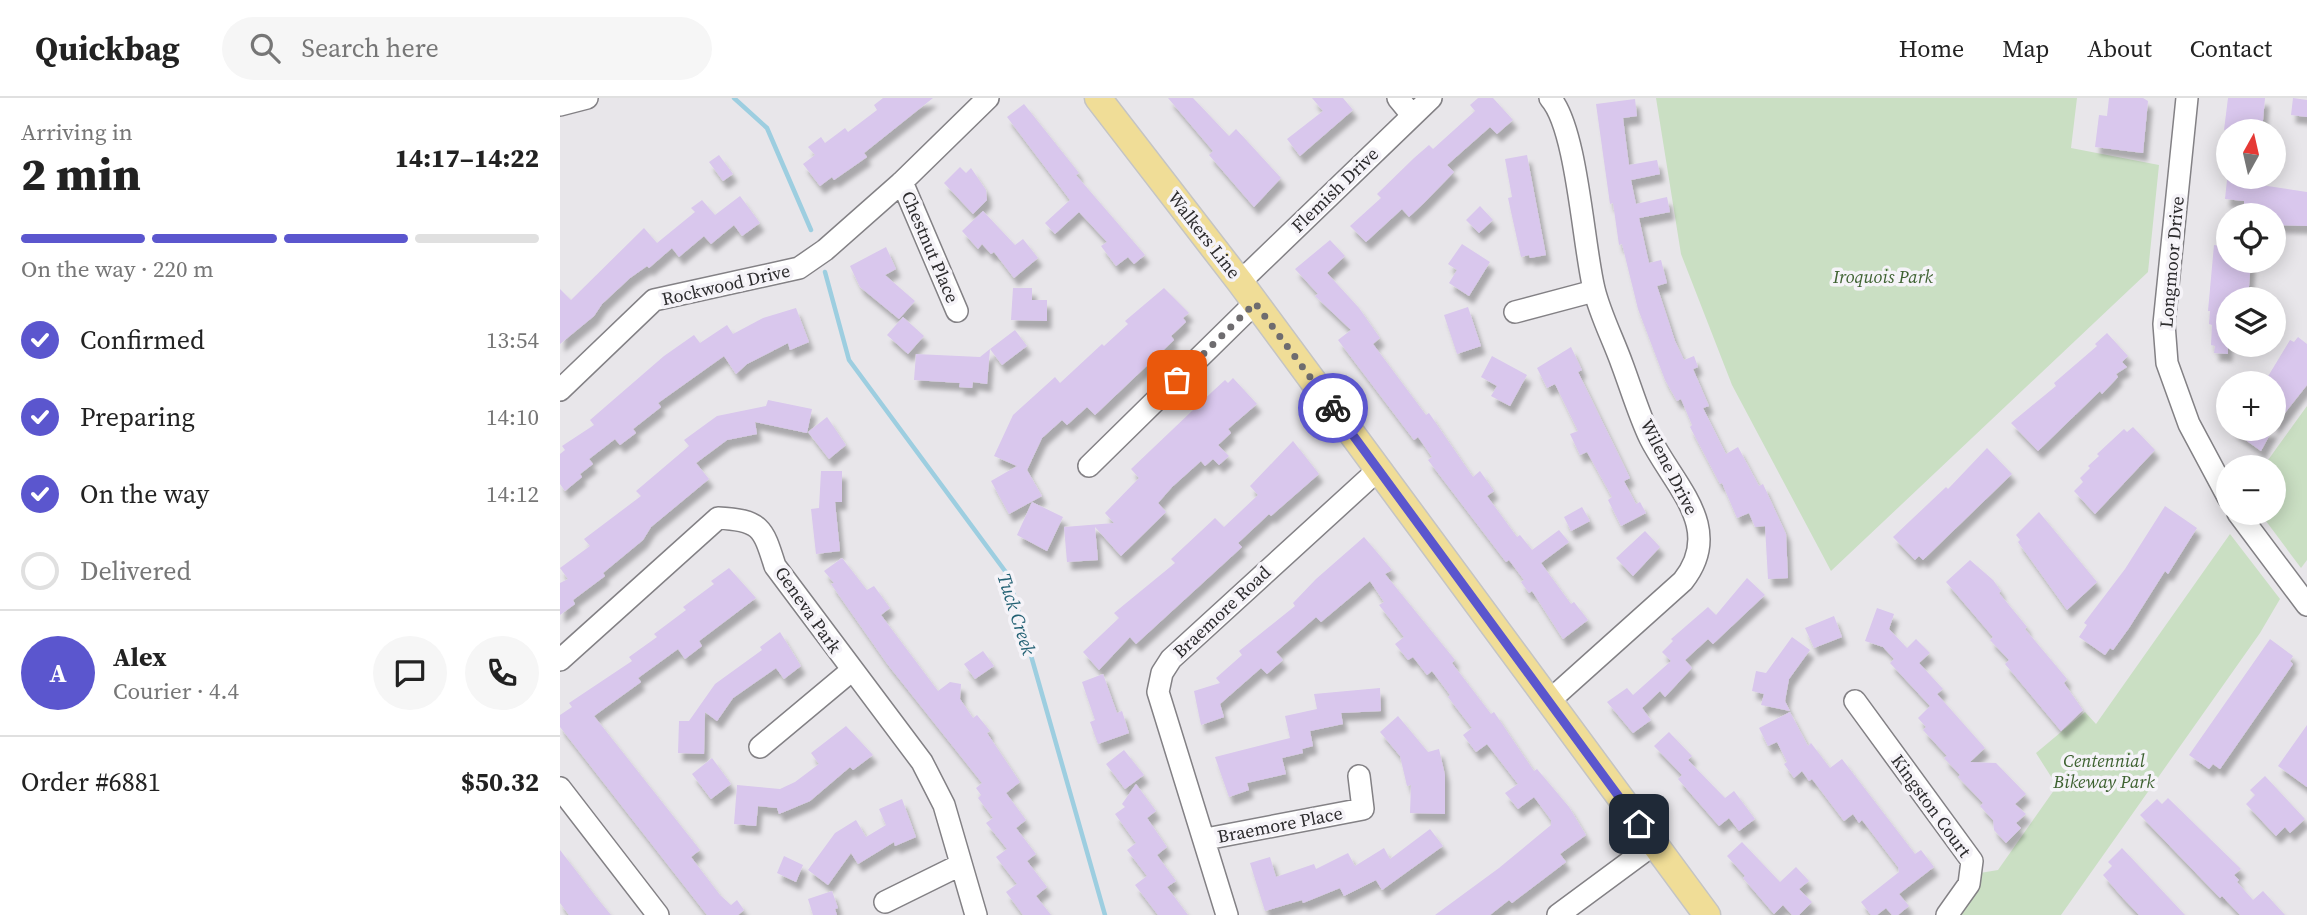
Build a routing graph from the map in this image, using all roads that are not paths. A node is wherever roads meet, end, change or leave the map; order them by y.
1 (587, 98) edge
2 (988, 98) edge
3 (1098, 98) edge
4 (1398, 98) edge
5 (1431, 98) edge
6 (1550, 98) edge
7 (2187, 98) edge
8 (560, 105) edge
9 (1412, 115) junction
10 (902, 182) junction
11 (1594, 290) junction
12 (1248, 293) junction
13 (957, 311) dead end
14 (1514, 312) dead end
15 (560, 390) edge
16 (1089, 466) dead end
17 (1379, 469) junction
18 (2216, 480) edge
19 (2247, 525) edge
20 (2307, 605) edge
21 (560, 660) edge
22 (851, 671) junction
23 (1855, 701) dead end
24 (1548, 702) junction
25 (760, 747) dead end
26 (1359, 776) dead end
27 (560, 788) edge
28 (1206, 839) junction
29 (1654, 844) junction
30 (960, 865) junction
31 (885, 902) dead end
32 (657, 915) edge
33 (976, 915) edge
34 (1227, 915) edge
35 (1559, 915) edge
36 (1707, 915) edge
37 (1947, 915) edge

1 - 8 street
2 - 10 street, Rockwood Drive
3 - 12 main road, Walkers Line
4 - 9 street
5 - 9 street, Flemish Drive
6 - 11 street, Wilene Drive
7 - 18 street, Longmoor Drive
9 - 12 street, Flemish Drive
10 - 13 street, Chestnut Place
10 - 15 street, Rockwood Drive
11 - 14 street
11 - 24 street, Wilene Drive
12 - 16 street, Flemish Drive
12 - 17 main road, Walkers Line
17 - 24 main road, Walkers Line
17 - 28 street, Braemore Road
19 - 20 street
21 - 22 street, Geneva Park
22 - 25 street
22 - 30 street, Geneva Park
23 - 37 street, Kingston Court
24 - 29 main road, Walkers Line
26 - 28 street, Braemore Place
27 - 32 street
28 - 34 street, Braemore Road
29 - 35 street
29 - 36 main road, Walkers Line
30 - 31 street
30 - 33 street, Geneva Park

